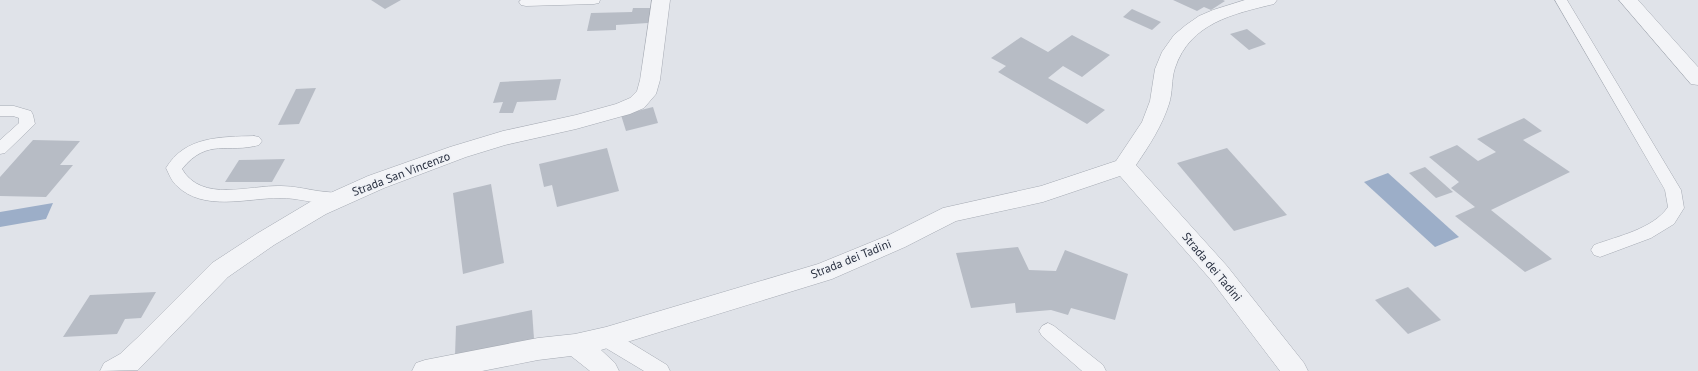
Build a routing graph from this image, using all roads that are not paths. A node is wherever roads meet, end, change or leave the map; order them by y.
1 (594, 0) edge
2 (661, 0) edge
3 (1268, 0) edge
4 (1561, 0) edge
5 (1628, 0) edge
6 (526, 2) dead end
7 (1698, 79) edge
8 (0, 111) edge
9 (254, 141) dead end
10 (0, 148) edge
11 (1124, 166) junction
12 (336, 199) junction
13 (1600, 250) dead end
14 (1048, 331) dead end
15 (606, 338) junction
16 (575, 345) junction
17 (113, 371) edge
18 (425, 371) edge
19 (606, 371) edge
20 (660, 371) edge
21 (1096, 371) edge
22 (1295, 371) edge

1 - 6 lane
2 - 12 street, Strada San Vincenzo
3 - 11 street
4 - 13 lane
5 - 7 street
8 - 10 lane
9 - 12 lane
11 - 15 street, Strada dei Tadini
11 - 22 street, Strada dei Tadini
12 - 17 street, Strada San Vincenzo
14 - 21 lane
15 - 16 street, Strada dei Tadini
15 - 20 lane
16 - 18 street, Strada dei Tadini
16 - 19 street

